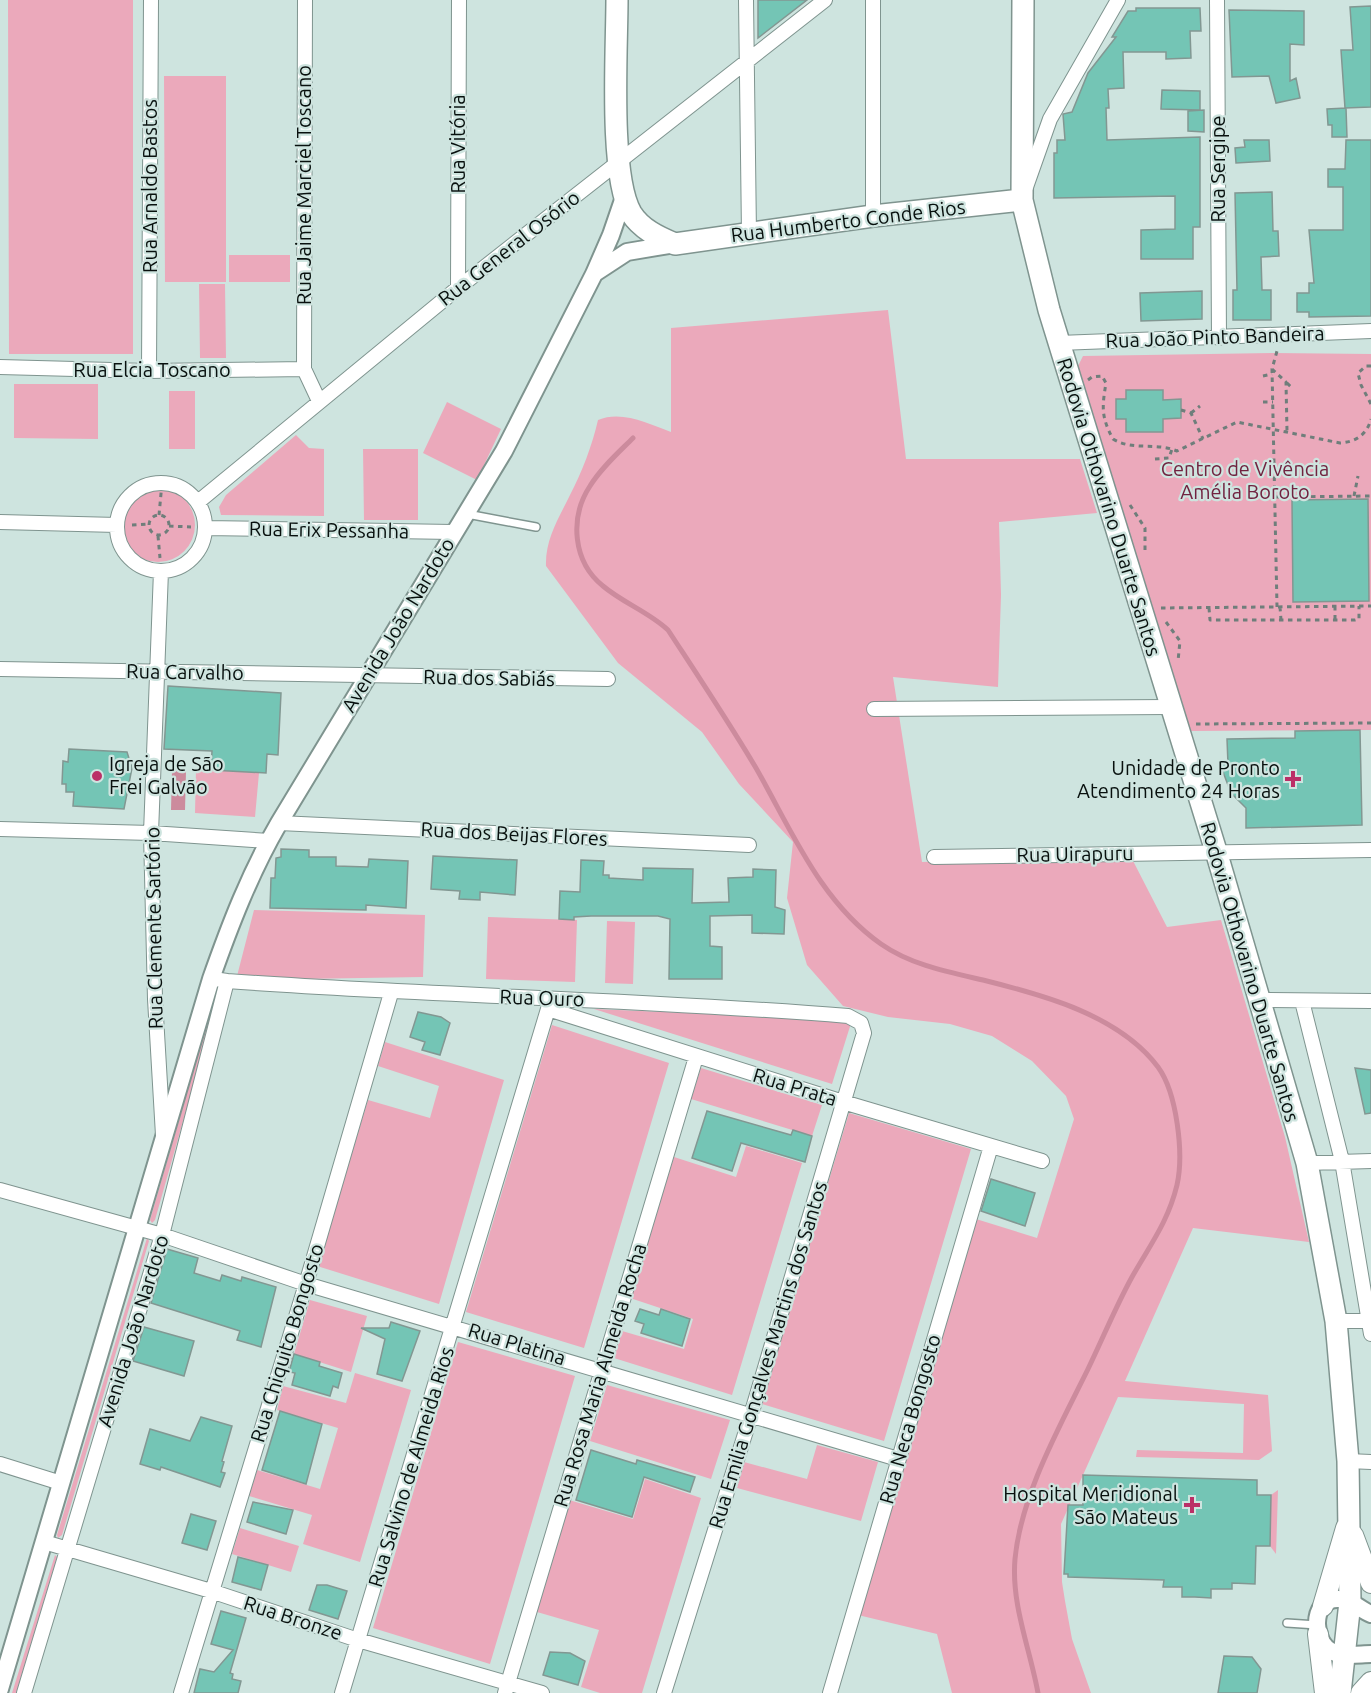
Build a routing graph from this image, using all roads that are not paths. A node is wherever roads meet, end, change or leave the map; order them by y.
1 (150, 0) edge
2 (305, 0) edge
3 (459, 0) edge
4 (617, 0) edge
5 (746, 0) edge
6 (825, 0) edge
7 (873, 0) edge
8 (1023, 0) edge
9 (1118, 0) edge
10 (1217, 0) edge
11 (747, 61) junction
12 (1024, 116) junction
13 (1050, 119) junction
14 (618, 162) junction
15 (624, 197) junction
16 (1022, 200) junction
17 (873, 216) junction
18 (748, 234) junction
19 (675, 244) junction
20 (594, 274) junction
21 (458, 288) junction
22 (1371, 331) edge
23 (1219, 339) junction
24 (1059, 343) junction
25 (0, 368) edge
26 (303, 369) junction
27 (149, 371) junction
28 (319, 401) junction
29 (198, 502) junction
30 (465, 514) junction
31 (0, 522) edge
32 (117, 525) junction
33 (536, 527) dead end
34 (205, 528) junction
35 (453, 532) junction
36 (161, 571) junction
37 (0, 669) edge
38 (157, 672) junction
39 (369, 676) junction
40 (608, 680) dead end
41 (1169, 706) junction
42 (874, 709) dead end
43 (279, 823) junction
44 (0, 830) edge
45 (151, 833) junction
46 (268, 841) junction
47 (749, 845) dead end
48 (1371, 850) edge
49 (1216, 851) junction
50 (934, 857) dead end
51 (219, 980) junction
52 (391, 993) junction
53 (1260, 1000) junction
54 (1302, 1000) junction
55 (1371, 1001) edge
56 (549, 1004) junction
57 (857, 1019) joint
58 (696, 1057) junction
59 (843, 1102) junction
60 (163, 1140) junction
61 (991, 1146) junction
62 (1042, 1161) dead end
63 (1342, 1161) junction
64 (1371, 1161) edge
65 (1306, 1163) junction
66 (0, 1190) edge
67 (138, 1228) junction
68 (162, 1235) junction
69 (306, 1284) junction
70 (1336, 1321) junction
71 (1371, 1325) edge
72 (454, 1326) junction
73 (602, 1369) junction
74 (751, 1415) junction
75 (897, 1459) junction
76 (1348, 1461) junction
77 (1371, 1462) edge
78 (0, 1464) edge
79 (62, 1483) junction
80 (1349, 1520) junction
81 (44, 1542) junction
82 (67, 1548) junction
83 (1371, 1583) edge
84 (211, 1592) junction
85 (1350, 1602) junction
86 (1323, 1605) junction
87 (1371, 1614) edge
88 (1287, 1623) dead end
89 (1317, 1629) junction
90 (358, 1640) junction
91 (1346, 1654) junction
92 (1371, 1654) edge
93 (1371, 1682) edge
94 (507, 1688) edge
95 (0, 1689) edge
96 (24, 1693) edge
97 (181, 1693) edge
98 (342, 1693) edge
99 (542, 1693) edge
100 (664, 1693) edge
101 (830, 1693) edge
102 (1325, 1693) edge
103 (1340, 1693) edge
104 (1361, 1693) edge

1 - 27 street, Rua Arnaldo Bastos
2 - 26 street, Rua Jaime Marciel Toscano
3 - 21 street, Rua Vitória
4 - 14 main road
5 - 11 street
6 - 11 street, Rua General Osório
7 - 17 street
8 - 12 main road, Rodovia Othovarino Duarte Santos
9 - 13 street
10 - 23 street, Rua Sergipe
11 - 14 street, Rua General Osório
11 - 18 street
12 - 13 street
12 - 16 main road, Rodovia Othovarino Duarte Santos
13 - 16 street
14 - 15 main road
14 - 21 street, Rua General Osório
15 - 19 main road
15 - 20 street, Avenida João Nardoto
16 - 17 main road, Rua Humberto Conde Rios
16 - 24 main road, Rodovia Othovarino Duarte Santos
17 - 18 main road, Rua Humberto Conde Rios
18 - 19 main road, Rua Humberto Conde Rios
19 - 20 street, Avenida João Nardoto
20 - 30 street, Avenida João Nardoto
21 - 28 street, Rua General Osório
22 - 23 street, Rua João Pinto Bandeira
23 - 24 street, Rua João Pinto Bandeira
24 - 41 main road, Rodovia Othovarino Duarte Santos
25 - 27 street, Rua Elcia Toscano
26 - 27 street, Rua Elcia Toscano
26 - 28 street
28 - 29 street, Rua General Osório
29 - 32 street
29 - 34 street
30 - 33 lane
30 - 35 street, Avenida João Nardoto
31 - 32 street
32 - 36 street
34 - 35 street, Rua Erix Pessanha
34 - 36 street
35 - 39 street, Avenida João Nardoto
36 - 38 street, Rua Clemente Sartório
37 - 38 street, Rua Carvalho
38 - 39 street, Rua Carvalho
38 - 45 street, Rua Clemente Sartório
39 - 40 street, Rua dos Sabiás
39 - 43 street, Avenida João Nardoto
41 - 42 street
41 - 49 main road, Rodovia Othovarino Duarte Santos
43 - 46 street, Avenida João Nardoto
43 - 47 street, Rua dos Beijas Flores
44 - 45 street
45 - 46 street
45 - 60 street, Rua Clemente Sartório
46 - 51 street, Avenida João Nardoto
48 - 49 street, Rua Uirapuru
49 - 50 street, Rua Uirapuru
49 - 53 main road, Rodovia Othovarino Duarte Santos
51 - 52 street, Rua Ouro
51 - 60 street, Avenida João Nardoto
51 - 68 street, Avenida João Nardoto
52 - 56 street, Rua Ouro
52 - 69 street, Rua Chiquito Bongosto
53 - 54 street
53 - 65 main road, Rodovia Othovarino Duarte Santos
54 - 55 street
54 - 63 street
56 - 57 street, Rua Ouro
56 - 58 street, Rua Prata
56 - 72 street, Rua Salvino de Almeida Rios
57 - 59 street, Rua Emilia Gonçalves Martins dos Santos
58 - 59 street, Rua Prata
58 - 73 street, Rua Rosa Maria Almeida Rocha
59 - 61 street, Rua Prata
59 - 74 street, Rua Emilia Gonçalves Martins dos Santos
60 - 67 street, Avenida João Nardoto
61 - 62 street, Rua Prata
61 - 75 street, Rua Neca Bongosto
63 - 64 street
63 - 65 street
63 - 71 street
65 - 70 main road, Rodovia Othovarino Duarte Santos
66 - 67 street, Rua Platina
67 - 68 street, Rua Platina
67 - 79 street, Avenida João Nardoto
68 - 69 street, Rua Platina
68 - 82 street, Avenida João Nardoto
69 - 72 street, Rua Platina
69 - 84 street, Rua Chiquito Bongosto
70 - 71 street
70 - 76 main road, Rodovia Othovarino Duarte Santos
72 - 73 street, Rua Platina
72 - 90 street, Rua Salvino de Almeida Rios
73 - 74 street, Rua Platina
73 - 94 street, Rua Rosa Maria Almeida Rocha
74 - 75 street, Rua Platina
74 - 100 street, Rua Emilia Gonçalves Martins dos Santos
75 - 101 street, Rua Neca Bongosto
76 - 77 street
76 - 80 main road, Rodovia Othovarino Duarte Santos
78 - 79 street
79 - 81 street, Avenida João Nardoto
80 - 83 main road
80 - 85 main road, Rodovia Othovarino Duarte Santos
80 - 86 main road
81 - 82 street, Rua Bronze
81 - 95 street, Avenida João Nardoto
82 - 84 street, Rua Bronze
82 - 96 street, Avenida João Nardoto
84 - 90 street, Rua Bronze
84 - 97 street, Rua Chiquito Bongosto
85 - 86 street
85 - 87 street
85 - 91 main road, Rodovia Othovarino Duarte Santos
86 - 89 street
88 - 89 lane
89 - 91 street
89 - 102 main road
90 - 94 street, Rua Bronze
90 - 98 street, Rua Salvino de Almeida Rios
91 - 92 street
91 - 103 main road, Rodovia Othovarino Duarte Santos
93 - 104 main road
94 - 99 street, Rua Bronze

